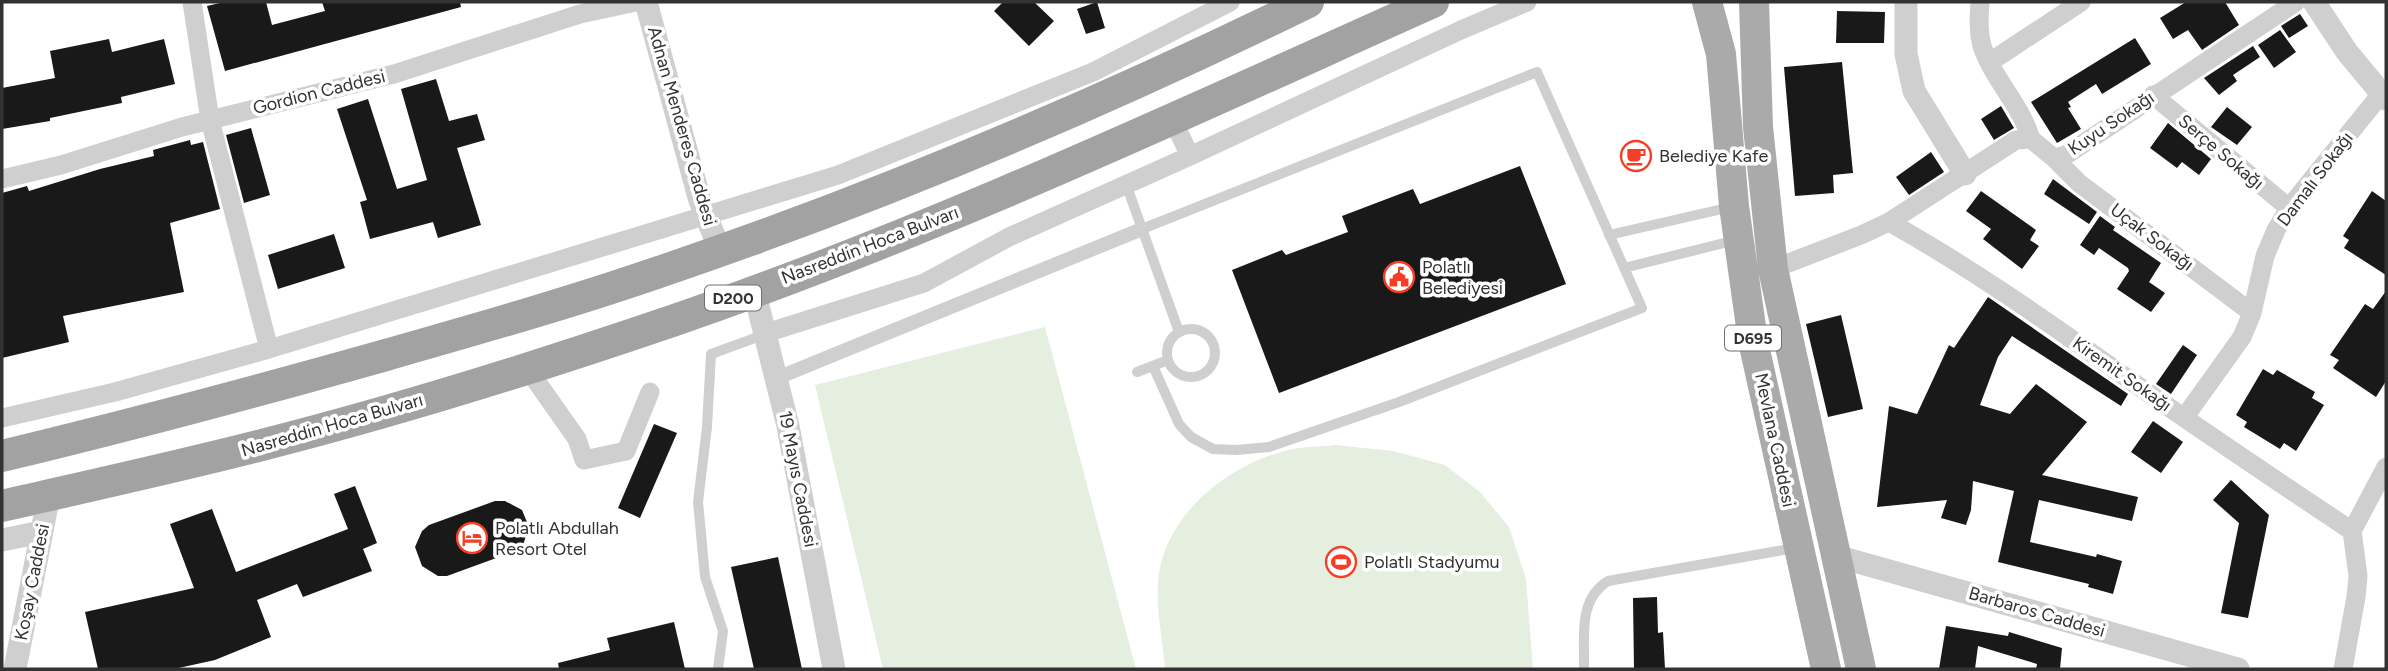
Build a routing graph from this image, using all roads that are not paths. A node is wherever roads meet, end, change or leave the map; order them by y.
1 (192, 2) edge
2 (636, 2) edge
3 (646, 2) edge
4 (1230, 2) edge
5 (1308, 2) edge
6 (1433, 2) edge
7 (1527, 2) edge
8 (1754, 2) edge
9 (1906, 2) edge
10 (1980, 2) edge
11 (2081, 2) edge
12 (2295, 2) edge
13 (2314, 2) edge
14 (1703, 7) edge
15 (1990, 62) junction
16 (2153, 95) junction
17 (2384, 97) edge
18 (1172, 118) junction
19 (209, 120) junction
20 (2031, 139) junction
21 (1190, 156) junction
22 (2054, 158) junction
23 (1965, 174) junction
24 (2, 179) edge
25 (1126, 184) junction
26 (1734, 206) junction
27 (2288, 208) junction
28 (706, 216) junction
29 (1889, 222) junction
30 (1142, 229) junction
31 (1609, 235) junction
32 (1739, 240) junction
33 (720, 250) junction
34 (1624, 268) junction
35 (1773, 269) junction
36 (754, 290) junction
37 (2252, 313) junction
38 (1179, 332) junction
39 (766, 334) junction
40 (269, 349) junction
41 (1168, 360) junction
42 (1153, 366) junction
43 (527, 368) junction
44 (1137, 372) dead end
45 (778, 378) junction
46 (650, 392) dead end
47 (2, 418) edge
48 (2184, 418) junction
49 (2, 456) edge
50 (2386, 467) edge
51 (49, 495) junction
52 (2, 506) edge
53 (2352, 531) junction
54 (41, 532) junction
55 (2, 540) edge
56 (1799, 547) junction
57 (1836, 556) junction
58 (15, 669) edge
59 (718, 669) edge
60 (834, 669) edge
61 (1584, 669) edge
62 (1826, 669) edge
63 (1861, 669) edge
64 (2238, 669) edge
65 (2343, 669) edge

1 - 19 street
2 - 19 street, Gordion Caddesi
3 - 28 street, Adnan Menderes Caddesi
4 - 28 street
5 - 33 highway
6 - 18 highway, Nasreddin Hoca Bulvarı / D200
7 - 21 street
8 - 35 main road, Mevlana Caddesi / D695
9 - 23 street
10 - 15 street
11 - 15 street
12 - 16 street, Kuyu Sokağı
13 - 17 street
14 - 26 main road, Mevlana Caddesi / D695
15 - 20 street
16 - 22 street, Kuyu Sokağı
16 - 27 street, Serçe Sokağı
17 - 27 street, Damalı Sokağı
18 - 21 street
18 - 36 highway, Nasreddin Hoca Bulvarı / D200
19 - 24 street, Gordion Caddesi
19 - 40 street
20 - 22 street, Kuyu Sokağı
20 - 23 street
21 - 25 street
22 - 37 street, Uçak Sokağı
23 - 29 street
25 - 30 lane
25 - 39 street
26 - 31 lane
26 - 32 main road, Mevlana Caddesi / D695
27 - 37 street, Damalı Sokağı
28 - 33 street, Adnan Menderes Caddesi
28 - 40 street
29 - 35 street
29 - 48 street, Kiremit Sokağı
30 - 31 lane
30 - 38 lane
30 - 45 street
31 - 34 lane
32 - 34 lane
32 - 56 main road, Mevlana Caddesi / D695
33 - 49 highway
34 - 42 lane
35 - 57 main road, Mevlana Caddesi / D695
36 - 39 street, 19 Mayıs Caddesi
36 - 43 highway, Nasreddin Hoca Bulvarı / D200
37 - 48 street, Damalı Sokağı
38 - 41 lane
38 - 41 lane
39 - 45 street, 19 Mayıs Caddesi
39 - 59 lane
40 - 47 street
41 - 42 lane
42 - 44 lane
43 - 46 street
43 - 51 highway, Nasreddin Hoca Bulvarı / D200
45 - 60 street, 19 Mayıs Caddesi
48 - 53 street, Kiremit Sokağı
50 - 53 street
51 - 52 highway, Nasreddin Hoca Bulvarı / D200
51 - 54 street, Koşay Caddesi
53 - 65 street
54 - 55 street
54 - 58 street, Koşay Caddesi
56 - 61 lane
56 - 62 main road, Mevlana Caddesi / D695
57 - 63 main road, Mevlana Caddesi / D695
57 - 64 street, Barbaros Caddesi

